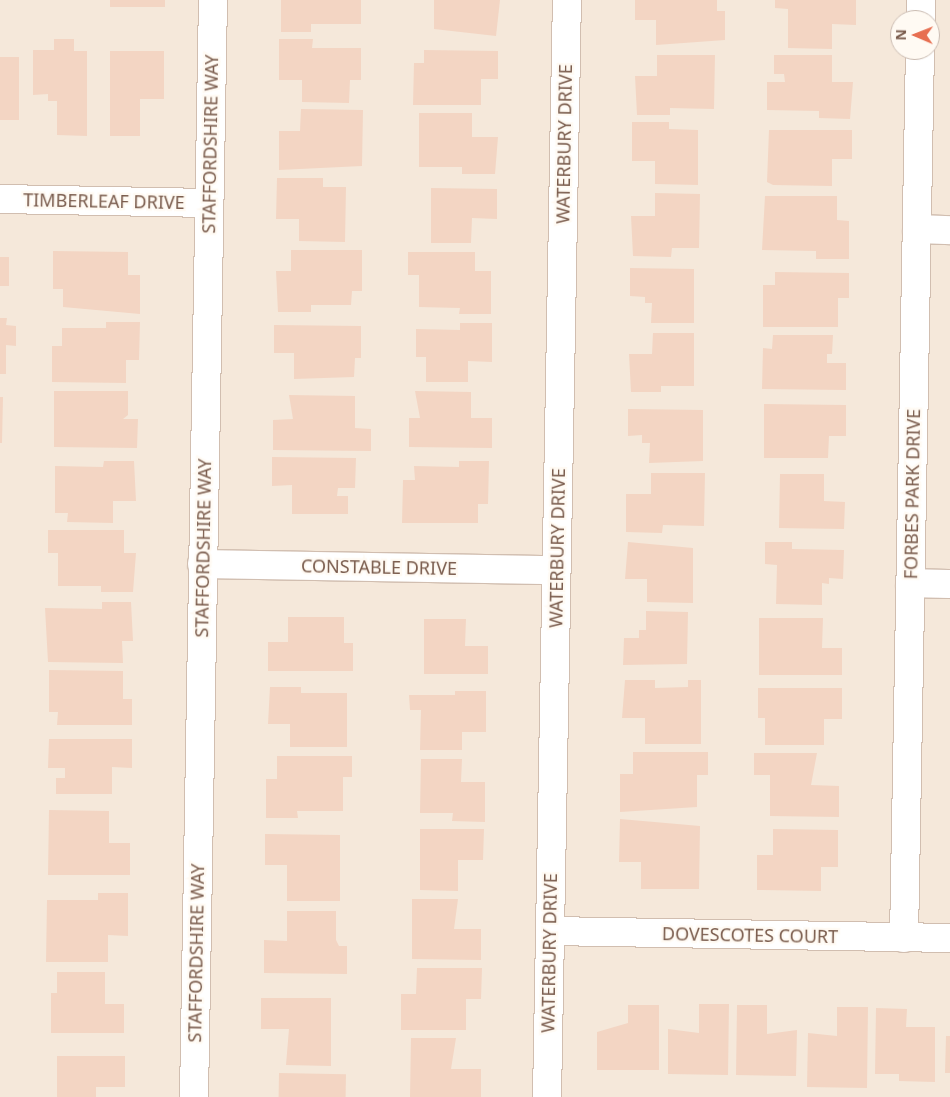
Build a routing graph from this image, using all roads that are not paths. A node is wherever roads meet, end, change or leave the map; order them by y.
1 (213, 0) edge
2 (567, 0) edge
3 (920, 60) edge
4 (0, 200) edge
5 (209, 203) junction
6 (917, 229) junction
7 (950, 230) edge
8 (202, 564) junction
9 (556, 570) junction
10 (910, 584) junction
11 (950, 584) edge
12 (550, 931) junction
13 (904, 938) junction
14 (950, 938) edge
15 (194, 1097) edge
16 (547, 1097) edge

1 - 5 street, STAFFORDSHIRE WAY
2 - 9 street, WATERBURY DRIVE
3 - 6 street, FORBES PARK DRIVE
4 - 5 street, TIMBERLEAF DRIVE
5 - 8 street, STAFFORDSHIRE WAY
6 - 7 street
6 - 10 street, FORBES PARK DRIVE
8 - 9 street, CONSTABLE DRIVE
8 - 15 street, STAFFORDSHIRE WAY
9 - 12 street, WATERBURY DRIVE
10 - 11 street
10 - 13 street, FORBES PARK DRIVE
12 - 13 street, DOVESCOTES COURT
12 - 16 street, WATERBURY DRIVE
13 - 14 street, DOVESCOTES COURT

